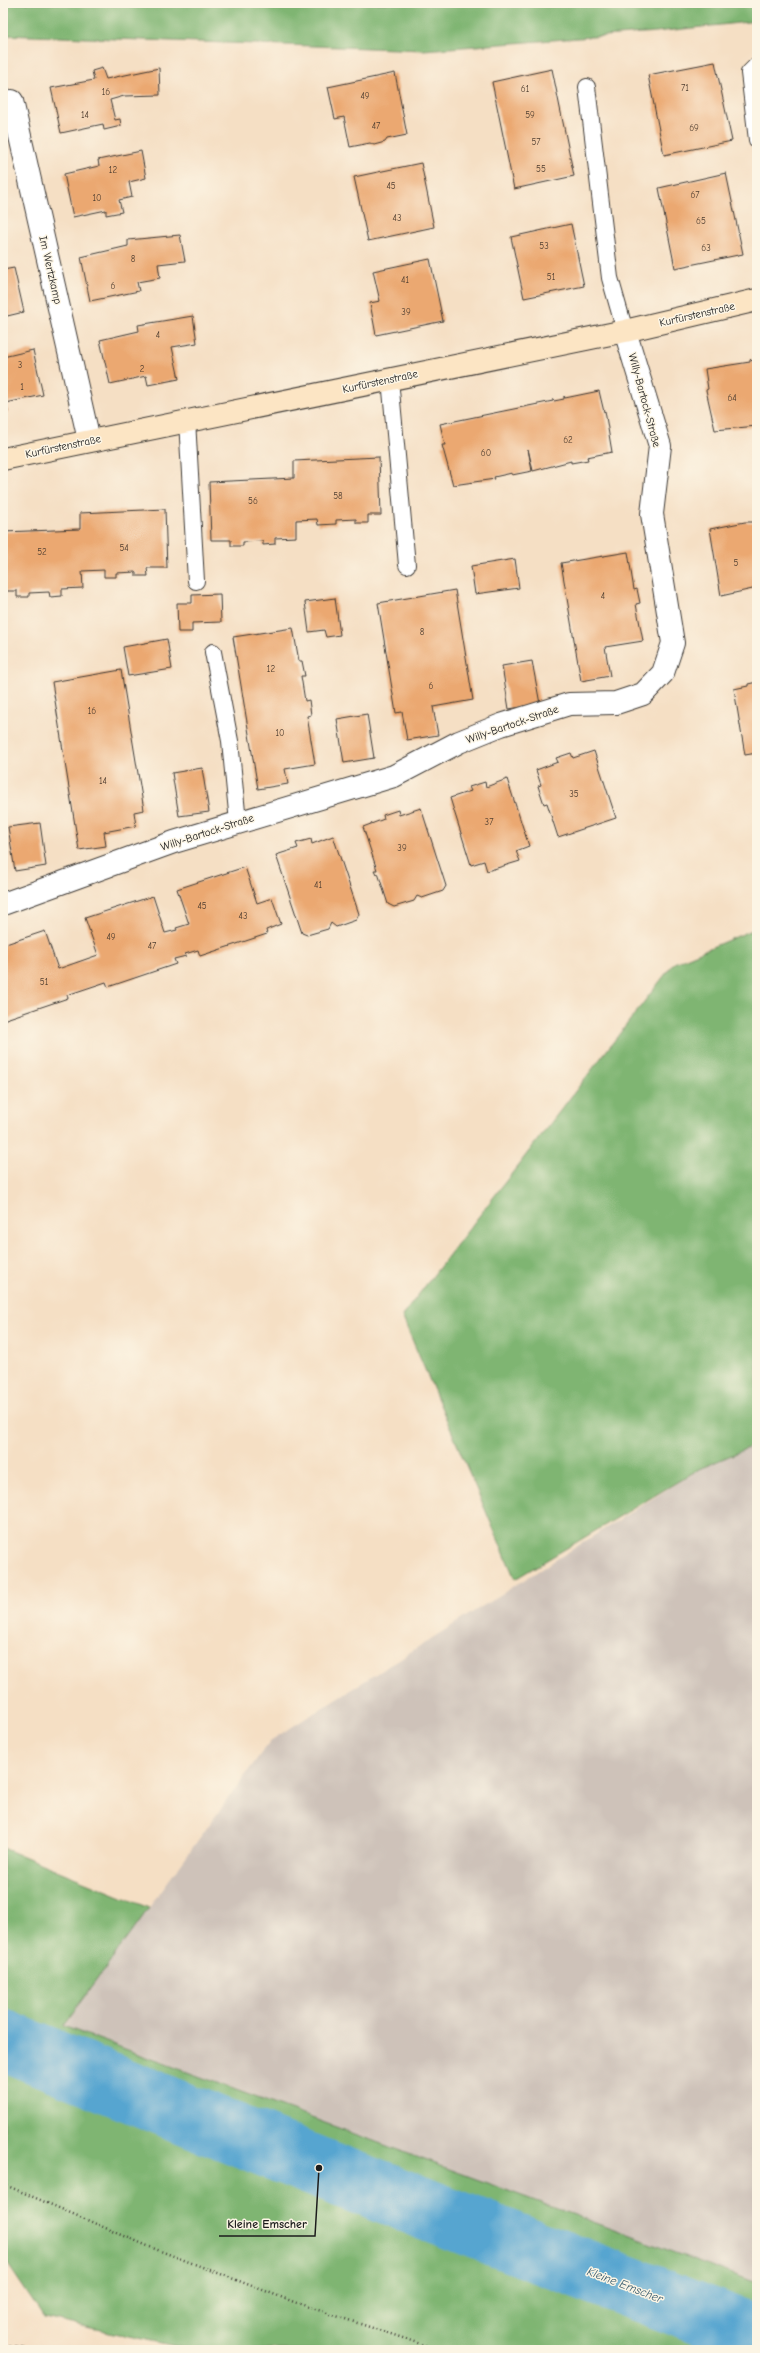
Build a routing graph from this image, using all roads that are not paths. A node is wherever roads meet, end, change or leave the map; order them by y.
1 (757, 65) edge
2 (587, 87) dead end
3 (12, 101) dead end
4 (757, 140) edge
5 (757, 300) edge
6 (625, 330) junction
7 (390, 379) junction
8 (187, 420) junction
9 (89, 440) junction
10 (3, 459) edge
11 (408, 565) dead end
12 (196, 581) dead end
13 (213, 652) dead end
14 (238, 822) junction
15 (3, 904) edge

1 - 4 lane
2 - 6 lane
3 - 9 street, Im Wertzkamp
5 - 6 street, Kurfürstenstraße
6 - 7 street, Kurfürstenstraße
6 - 14 street, Willy-Bartock-Straße
7 - 8 street, Kurfürstenstraße
7 - 11 lane
8 - 9 street, Kurfürstenstraße
8 - 12 lane
9 - 10 street, Kurfürstenstraße
13 - 14 lane
14 - 15 street, Willy-Bartock-Straße

